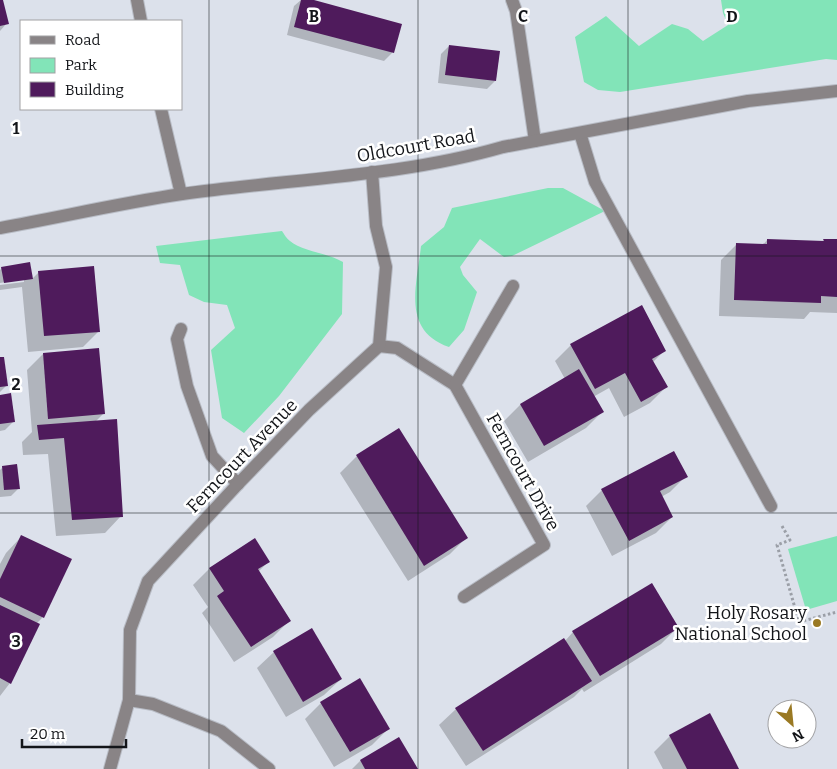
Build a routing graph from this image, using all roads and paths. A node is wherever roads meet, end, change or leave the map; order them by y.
1 (137, 0) edge
2 (512, 0) edge
3 (142, 20) edge
4 (837, 91) edge
5 (162, 110) edge
6 (580, 133) junction
7 (535, 141) junction
8 (372, 172) junction
9 (181, 194) junction
10 (0, 228) edge
11 (513, 286) dead end
12 (181, 329) dead end
13 (379, 346) junction
14 (454, 384) junction
15 (238, 484) junction
16 (771, 506) joint
17 (464, 597) dead end
18 (837, 612) edge
19 (129, 700) junction
20 (110, 769) edge
21 (269, 769) edge

1 - 3 street
2 - 7 street
4 - 6 street, Oldcourt Road
5 - 9 street
6 - 7 street, Oldcourt Road
6 - 16 street
7 - 8 street, Oldcourt Road
8 - 9 street, Oldcourt Road
8 - 13 street
9 - 10 street, Oldcourt Road
11 - 14 street
12 - 15 street
13 - 14 street, Ferncourt Drive
13 - 15 street, Ferncourt Avenue
14 - 17 street, Ferncourt Drive
15 - 19 street, Ferncourt Avenue
16 - 18 path
19 - 20 street, Ferncourt Avenue
19 - 21 street

